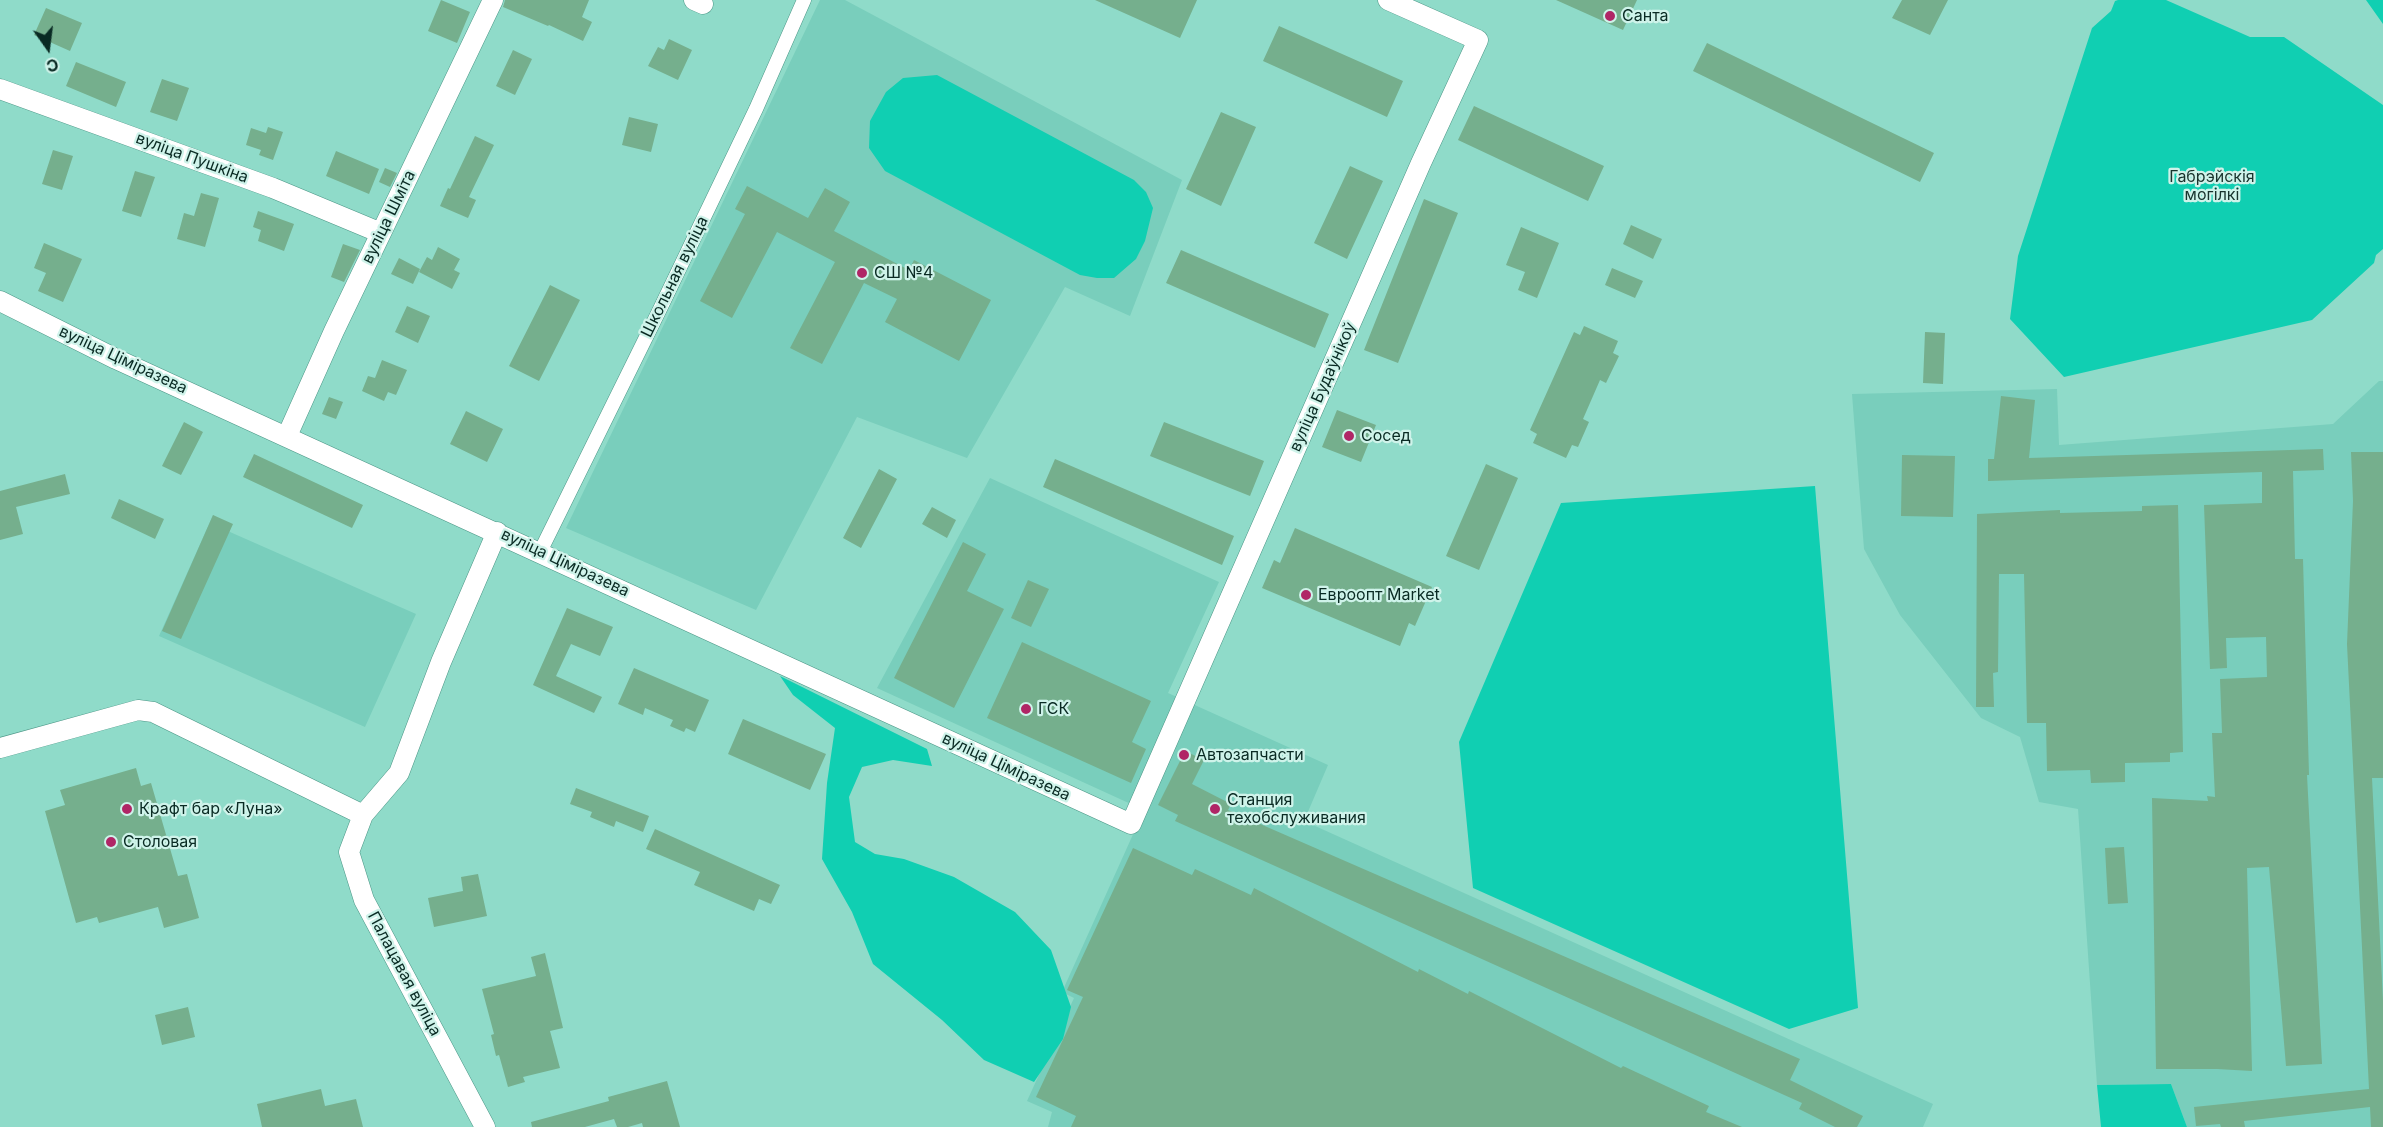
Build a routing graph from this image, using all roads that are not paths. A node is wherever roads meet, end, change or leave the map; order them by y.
1 (493, 0) edge
2 (804, 0) edge
3 (1388, 0) edge
4 (0, 89) edge
5 (381, 233) junction
6 (0, 301) edge
7 (287, 436) junction
8 (497, 532) junction
9 (540, 552) junction
10 (0, 748) edge
11 (363, 815) junction
12 (1131, 824) joint
13 (485, 1127) edge

1 - 5 street, вуліца Шміта
2 - 9 street, Школьная вуліца
3 - 12 street, вуліца Будаўнікоў
4 - 5 street, вуліца Пушкіна
5 - 7 street, вуліца Шміта
6 - 7 street, вуліца Ціміразева
7 - 8 street, вуліца Ціміразева
8 - 9 street, вуліца Ціміразева
8 - 11 street, Палацавая вуліца
9 - 12 street, вуліца Ціміразева
10 - 11 street
11 - 13 street, Палацавая вуліца

